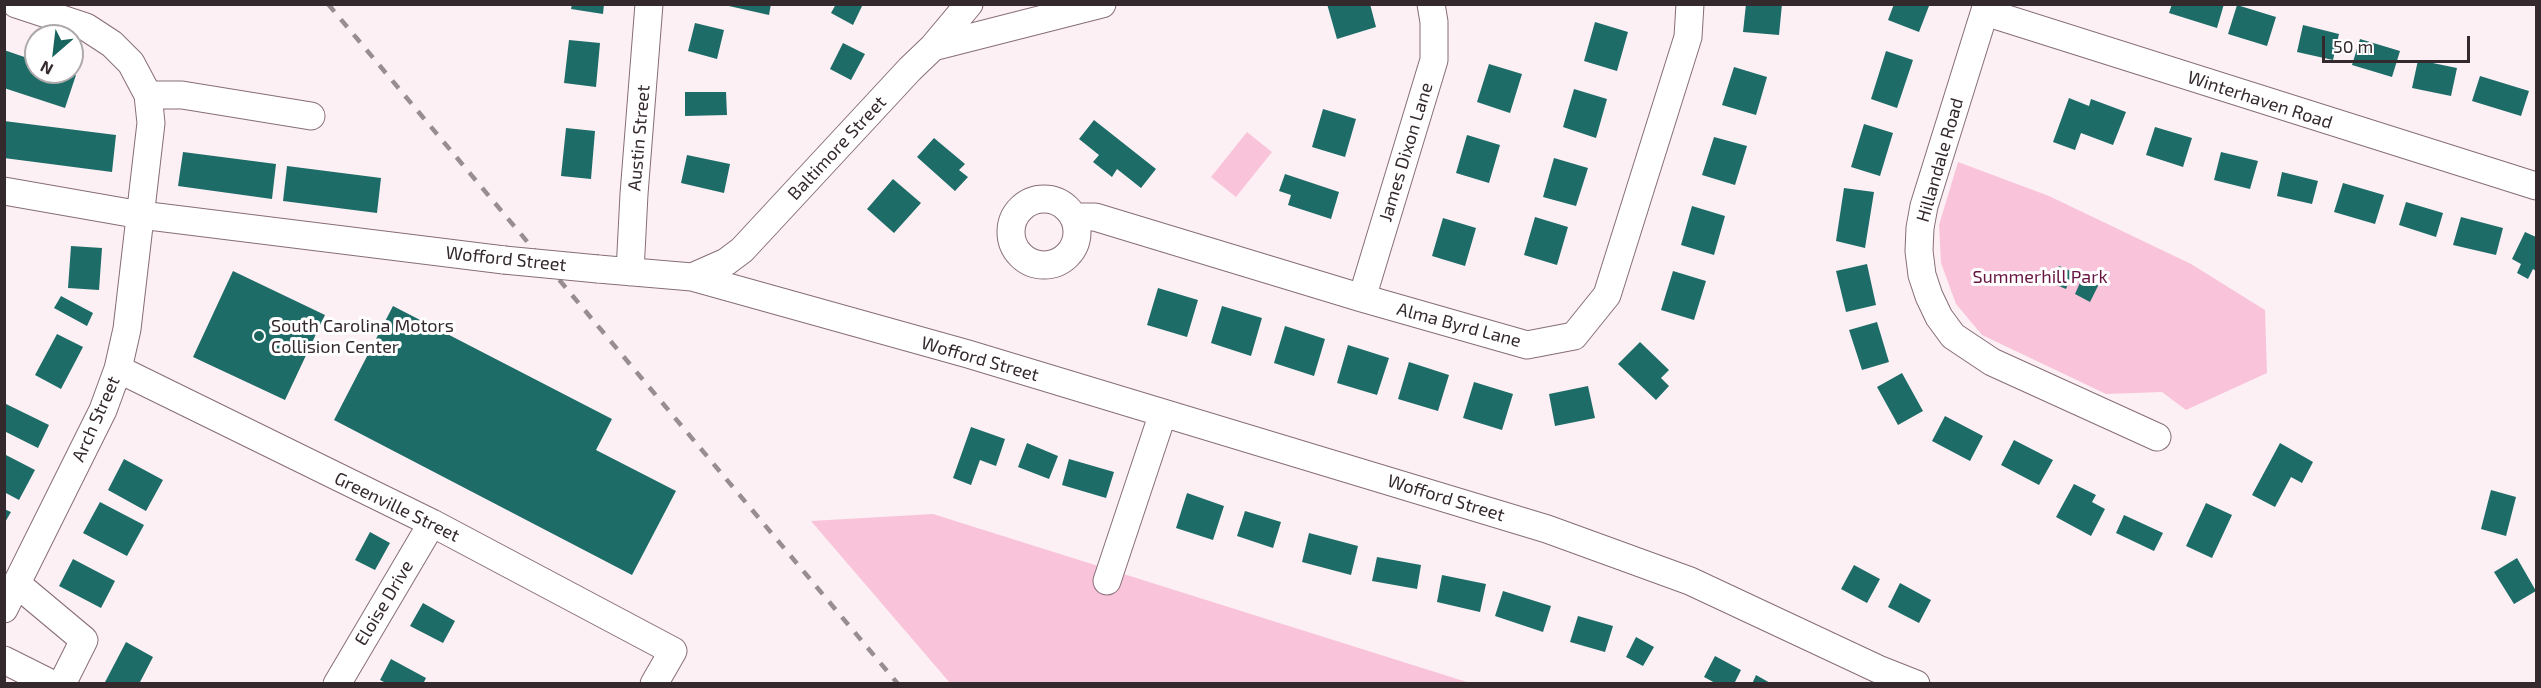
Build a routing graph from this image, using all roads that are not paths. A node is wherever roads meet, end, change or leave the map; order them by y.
1 (16, 4) edge
2 (649, 4) edge
3 (969, 4) edge
4 (1102, 4) edge
5 (1431, 4) edge
6 (1690, 4) edge
7 (1986, 8) edge
8 (933, 47) junction
9 (147, 95) junction
10 (311, 116) dead end
11 (2536, 186) edge
12 (4, 190) edge
13 (141, 215) junction
14 (1074, 217) dead end
15 (630, 272) junction
16 (692, 277) junction
17 (1362, 298) junction
18 (118, 369) junction
19 (1163, 413) junction
20 (2157, 437) dead end
21 (432, 523) junction
22 (1107, 581) dead end
23 (17, 584) junction
24 (4, 609) edge
25 (4, 660) edge
26 (52, 684) edge
27 (62, 684) edge
28 (337, 684) edge
29 (654, 684) edge
30 (1916, 684) edge

1 - 9 street, Arch Street
2 - 15 street, Austin Street
3 - 8 street, Baltimore Street
4 - 8 street
5 - 17 street, James Dixon Lane
6 - 17 street, Alma Byrd Lane
7 - 11 street, Winterhaven Road
7 - 20 street, Hillandale Road
8 - 16 street, Baltimore Street
9 - 10 street
9 - 13 street, Arch Street
12 - 13 street, Wofford Street
13 - 15 street, Wofford Street, bridge
13 - 18 street, Arch Street
14 - 17 street, Alma Byrd Lane
15 - 16 street, Wofford Street
16 - 19 street, Wofford Street
18 - 21 street, Greenville Street
18 - 23 street, Arch Street
19 - 22 street
19 - 30 street, Wofford Street
21 - 28 street, Eloise Drive
21 - 29 street, Greenville Street
23 - 24 street, Arch Street
23 - 27 street
25 - 26 street

